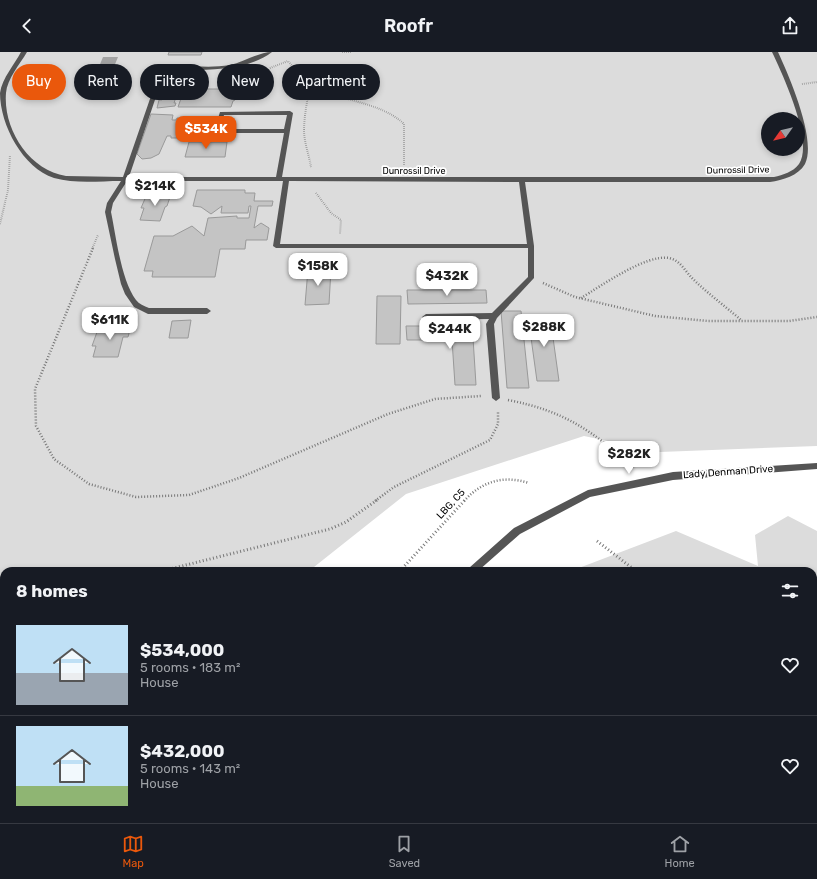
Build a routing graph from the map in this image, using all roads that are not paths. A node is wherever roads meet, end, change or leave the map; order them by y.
1 (24, 52) edge
2 (269, 52) edge
3 (775, 52) edge
4 (287, 131) junction
5 (125, 179) junction
6 (282, 179) junction
7 (522, 180) junction
8 (531, 246) junction
9 (207, 311) dead end
10 (494, 316) junction
11 (426, 317) dead end
12 (496, 398) road end
13 (817, 466) edge
14 (476, 567) edge

1 - 5 street, Dunrossil Drive
2 - 5 street
3 - 7 street, Dunrossil Drive
4 - 4 street
4 - 6 street
5 - 6 street, Dunrossil Drive
5 - 9 street
6 - 7 street, Dunrossil Drive
6 - 8 street
7 - 8 street
8 - 10 street
10 - 11 street
10 - 12 street
13 - 14 street, Lady Denman Drive

